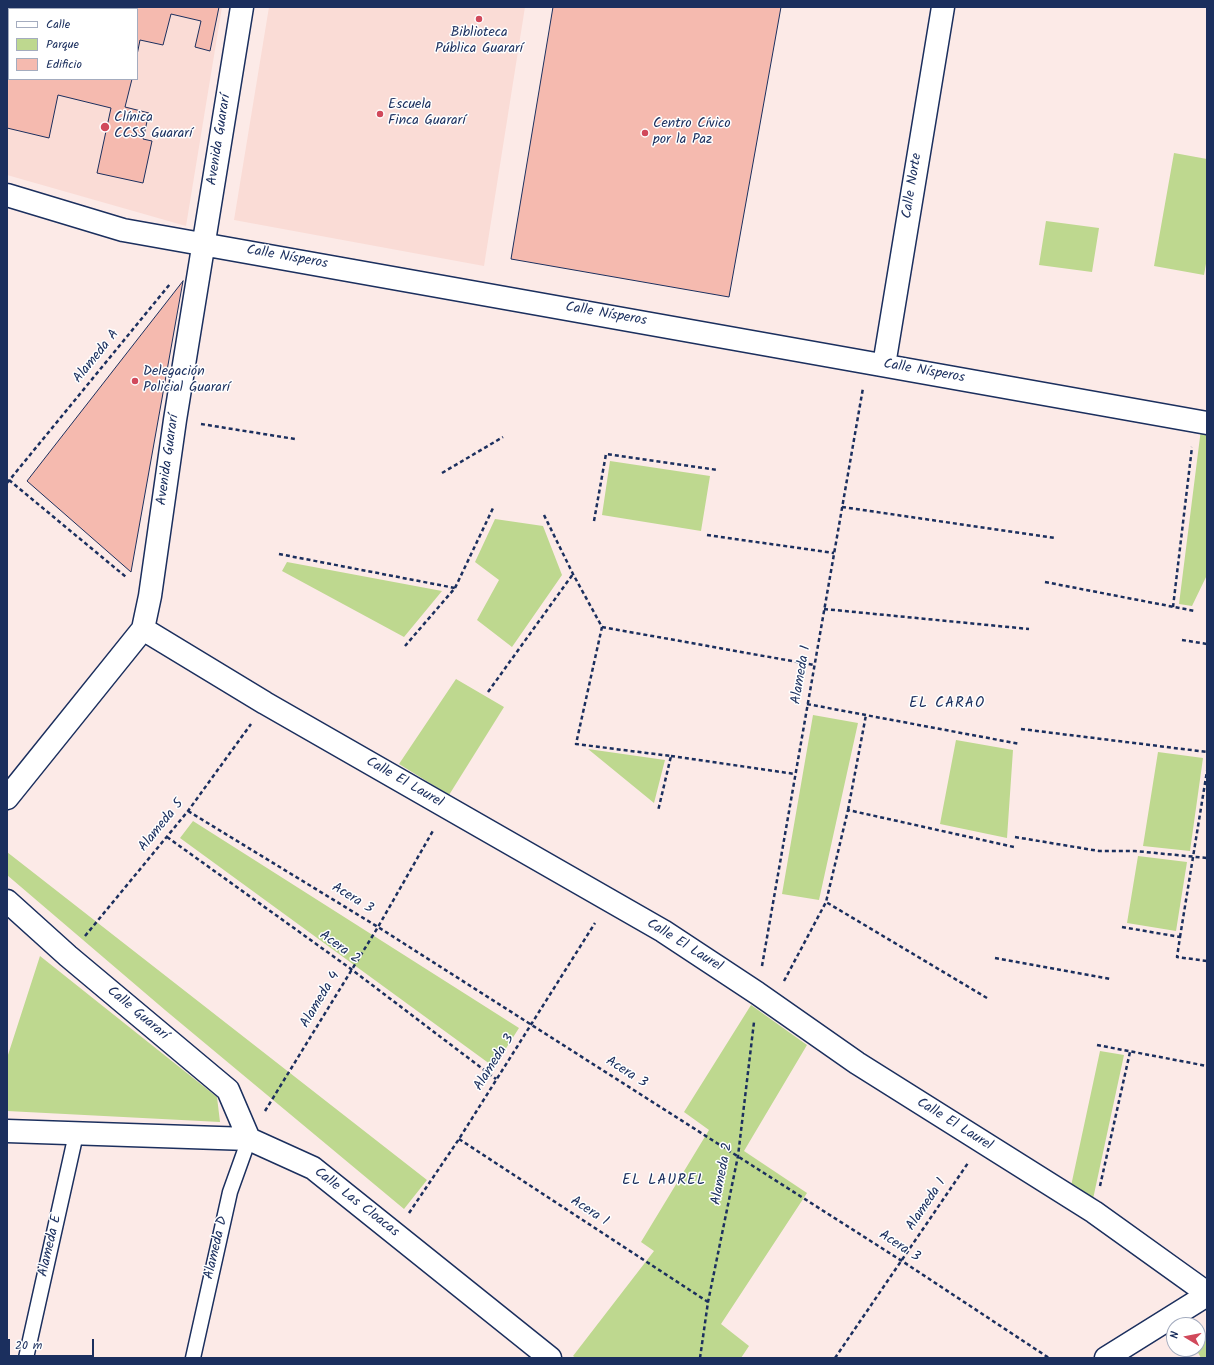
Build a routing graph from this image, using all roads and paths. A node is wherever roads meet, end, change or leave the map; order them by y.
1 (242, 7) edge
2 (943, 7) edge
3 (7, 195) edge
4 (203, 243) junction
5 (173, 279) dead end
6 (876, 363) junction
7 (175, 420) junction
8 (1201, 421) edge
9 (503, 437) dead end
10 (295, 439) dead end
11 (718, 470) dead end
12 (442, 473) dead end
13 (8, 482) edge
14 (494, 506) dead end
15 (842, 507) junction
16 (544, 515) dead end
17 (594, 521) dead end
18 (707, 535) dead end
19 (1055, 538) dead end
20 (834, 553) junction
21 (279, 554) dead end
22 (573, 574) junction
23 (1045, 582) dead end
24 (455, 588) junction
25 (150, 596) junction
26 (1173, 607) junction
27 (824, 609) junction
28 (1194, 611) dead end
29 (602, 627) junction
30 (143, 629) junction
31 (1029, 629) dead end
32 (1182, 640) dead end
33 (1207, 644) edge
34 (405, 646) dead end
35 (814, 665) junction
36 (488, 692) dead end
37 (265, 704) junction
38 (807, 704) junction
39 (866, 715) junction
40 (1022, 729) dead end
41 (1020, 744) dead end
42 (1207, 752) edge
43 (671, 756) junction
44 (1207, 771) edge
45 (795, 774) junction
46 (7, 798) edge
47 (446, 807) junction
48 (848, 810) junction
49 (188, 811) junction
50 (658, 811) dead end
51 (167, 837) junction
52 (1015, 837) dead end
53 (1014, 846) dead end
54 (1194, 856) junction
55 (1207, 858) edge
56 (7, 901) edge
57 (609, 901) junction
58 (826, 902) junction
59 (378, 927) junction
60 (1122, 927) dead end
61 (1180, 937) junction
62 (68, 956) junction
63 (995, 958) dead end
64 (1207, 961) edge
65 (351, 969) junction
66 (1111, 979) dead end
67 (757, 993) junction
68 (987, 998) dead end
69 (531, 1025) junction
70 (1097, 1045) dead end
71 (1130, 1052) junction
72 (1207, 1066) edge
73 (496, 1079) junction
74 (7, 1131) edge
75 (76, 1134) junction
76 (249, 1139) junction
77 (459, 1139) junction
78 (982, 1142) junction
79 (738, 1156) junction
80 (1094, 1212) junction
81 (395, 1234) junction
82 (902, 1261) junction
83 (1207, 1294) edge
84 (708, 1302) junction
85 (26, 1358) edge
86 (192, 1358) edge
87 (550, 1358) edge
88 (700, 1358) edge
89 (835, 1358) edge
90 (1049, 1358) edge
91 (1106, 1358) edge

1 - 4 street, Avenida Guararí
2 - 6 street, Calle Norte
3 - 4 street, Calle Nísperos
4 - 6 street, Calle Nísperos
4 - 7 street, Avenida Guararí
5 - 13 path, Alameda A
6 - 8 street, Calle Nísperos
6 - 15 path, Alameda 1
7 - 10 path
7 - 25 street, Avenida Guararí
8 - 26 path
9 - 12 path
11 - 17 path
13 - 25 path
14 - 24 path
15 - 19 path
15 - 20 path, Alameda 1
16 - 22 path
18 - 20 path
20 - 27 path, Alameda 1
21 - 24 path
22 - 29 path
22 - 36 path
23 - 26 path
24 - 34 path
25 - 30 street, Avenida Guararí
26 - 28 path
27 - 31 path
27 - 35 path, Alameda 1
29 - 35 path
29 - 43 path
30 - 37 street, Calle El Laurel
30 - 46 street, Avenida Guararí
32 - 33 path
35 - 38 path, Alameda 1
37 - 47 street, Calle El Laurel
37 - 49 path, Alameda 5
38 - 39 path
38 - 45 path, Alameda 1
39 - 41 path
39 - 48 path
40 - 42 path
43 - 45 path
43 - 50 path
44 - 54 path
45 - 67 path, Alameda 1
47 - 57 street, Calle El Laurel
47 - 59 path, Alameda 4
48 - 53 path
48 - 58 path
49 - 51 path, Alameda 5
49 - 59 path, Acera 3
51 - 62 path, Alameda 5
51 - 65 path, Acera 2
52 - 54 path
54 - 55 path
54 - 61 path
56 - 62 street, Calle Guararí
57 - 67 street, Calle El Laurel
57 - 69 path, Alameda 3
58 - 67 path
58 - 68 path
59 - 65 path, Alameda 4
59 - 69 path, Acera 3
60 - 61 path
61 - 64 path
62 - 76 street, Calle Guararí
63 - 66 path
65 - 73 path, Acera 2
65 - 76 path, Alameda 4
67 - 78 street, Calle El Laurel
67 - 79 path, Alameda 2
69 - 73 path, Alameda 3
69 - 79 path, Acera 3
70 - 71 path
71 - 72 path
71 - 80 path
73 - 77 path, Alameda 3
74 - 75 street, Calle Las Cloacas
75 - 76 street, Calle Las Cloacas
75 - 85 lane, Alameda E
76 - 81 street, Calle Las Cloacas
76 - 86 lane, Alameda D
77 - 81 path, Alameda 3
77 - 84 path, Acera 1
78 - 80 street, Calle El Laurel
78 - 82 path, Alameda 1
79 - 82 path, Acera 3
79 - 84 path, Alameda 2
80 - 83 street, Calle El Laurel
81 - 87 street, Calle Las Cloacas
82 - 89 path, Alameda 1
82 - 90 path, Acera 3
83 - 91 street
84 - 88 path, Alameda 2

